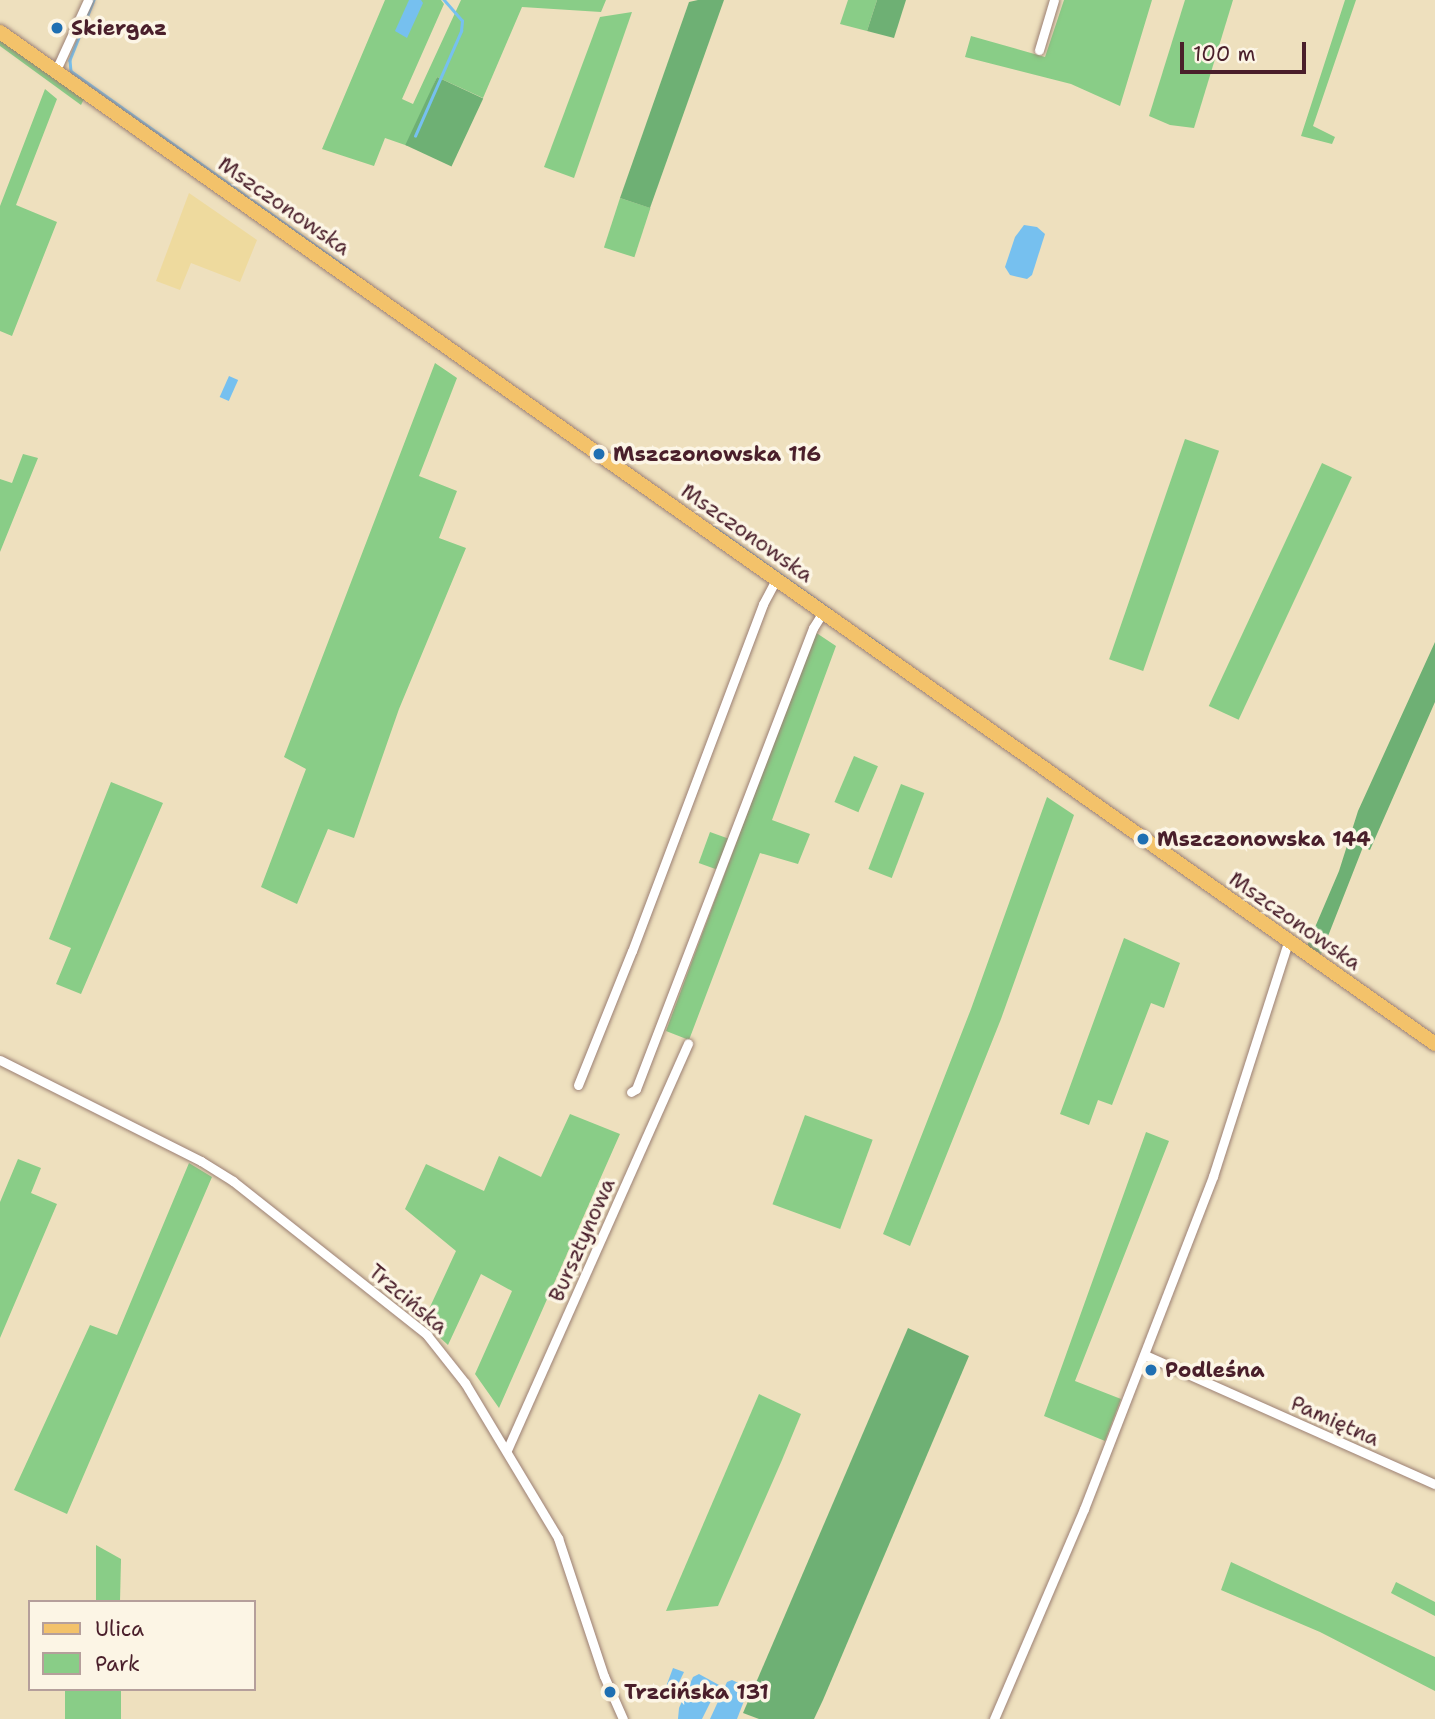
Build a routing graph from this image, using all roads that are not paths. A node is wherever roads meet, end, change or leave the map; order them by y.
1 (88, 0) edge
2 (1054, 0) edge
3 (0, 32) edge
4 (1038, 50) dead end
5 (56, 70) junction
6 (776, 580) junction
7 (823, 612) junction
8 (1288, 942) junction
9 (688, 1044) dead end
10 (1435, 1044) edge
11 (0, 1060) edge
12 (578, 1085) dead end
13 (631, 1091) dead end
14 (1145, 1355) junction
15 (507, 1450) junction
16 (1435, 1484) edge
17 (623, 1719) edge
18 (994, 1719) edge

1 - 5 street
2 - 4 street
3 - 5 main road, Mszczonowska
5 - 6 main road, Mszczonowska
6 - 7 main road, Mszczonowska
6 - 12 street
7 - 8 main road, Mszczonowska
7 - 13 street
8 - 10 main road, Mszczonowska
8 - 14 street
9 - 15 street, Bursztynowa
11 - 15 street, Trzcińska
14 - 16 street, Pamiętna
14 - 18 street
15 - 17 street, Trzcińska

